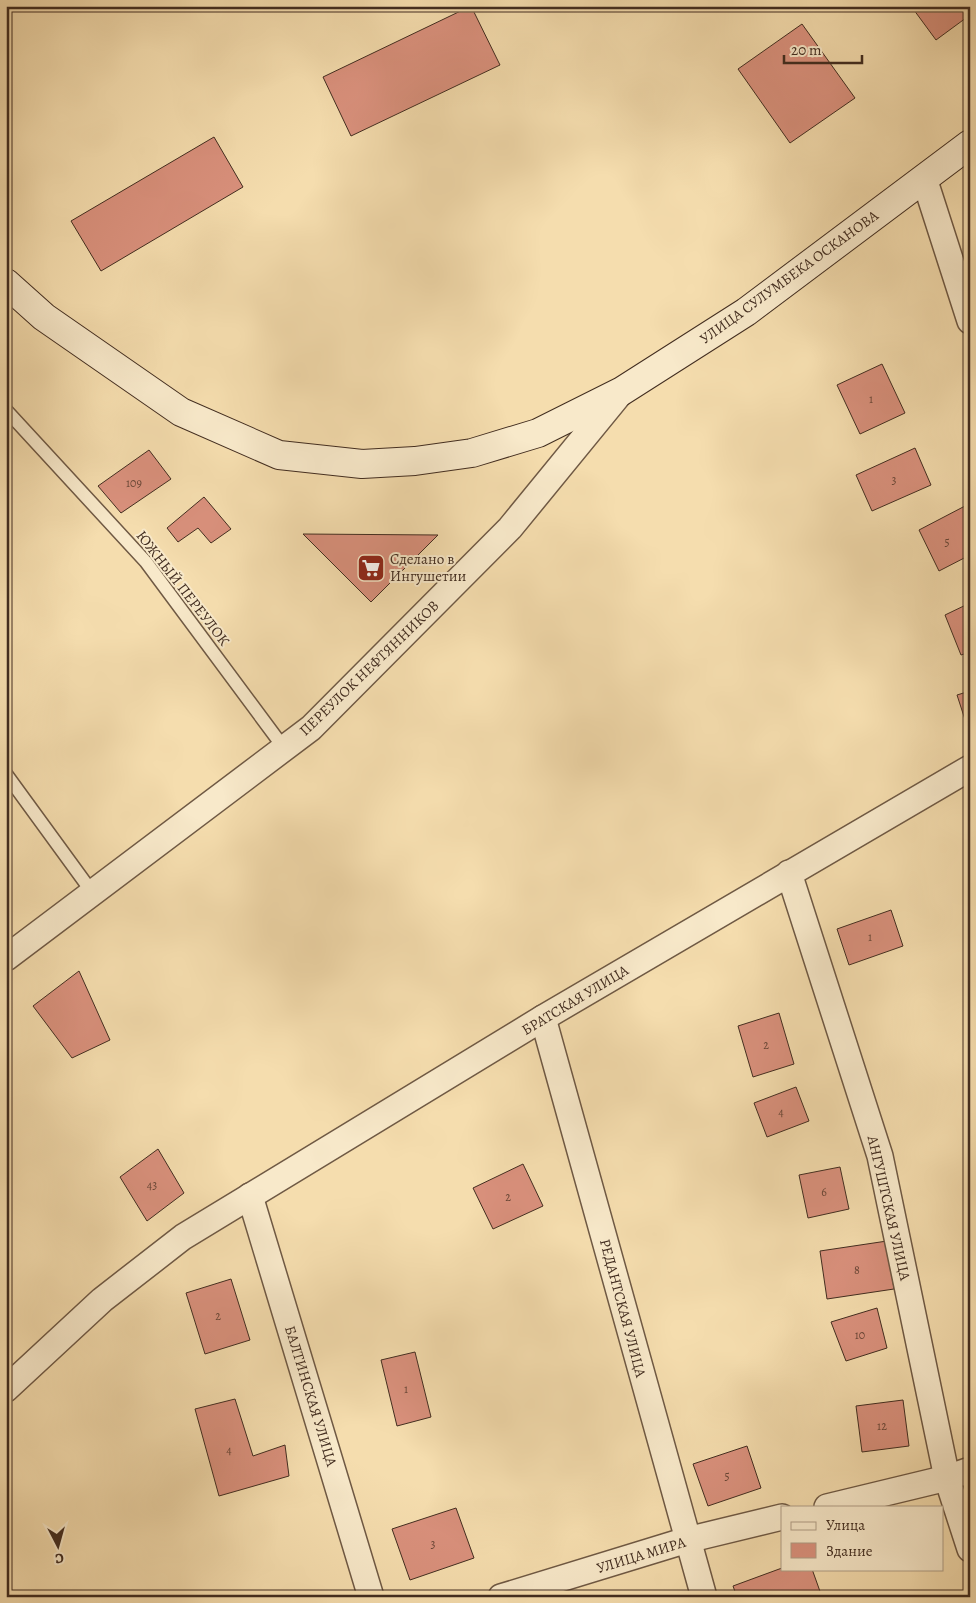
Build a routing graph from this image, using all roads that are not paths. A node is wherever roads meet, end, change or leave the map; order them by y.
1 (970, 144) edge
2 (924, 178) junction
3 (6, 283) edge
4 (970, 321) edge
5 (622, 391) junction
6 (6, 410) edge
7 (284, 748) junction
8 (970, 768) edge
9 (6, 774) edge
10 (789, 873) junction
11 (92, 892) junction
12 (6, 958) edge
13 (543, 1018) junction
14 (250, 1196) junction
15 (6, 1389) edge
16 (958, 1474) edge
17 (831, 1506) edge
18 (781, 1518) edge
19 (687, 1540) junction
20 (970, 1549) edge
21 (371, 1597) edge
22 (501, 1597) edge
23 (704, 1597) edge

1 - 2 main road, УЛИЦА СУЛУМБЕКА ОСКАНОВА
2 - 4 street
2 - 5 main road, УЛИЦА СУЛУМБЕКА ОСКАНОВА
3 - 5 main road, УЛИЦА СУЛУМБЕКА ОСКАНОВА
5 - 7 street, ПЕРЕУЛОК НЕФТЯННИКОВ
6 - 7 lane, ЮЖНЫЙ ПЕРЕУЛОК
7 - 11 street, ПЕРЕУЛОК НЕФТЯННИКОВ
8 - 10 street, БРАТСКАЯ УЛИЦА
9 - 11 lane
10 - 13 street, БРАТСКАЯ УЛИЦА
10 - 16 street, АНГУШТСКАЯ УЛИЦА
11 - 12 street, ПЕРЕУЛОК НЕФТЯННИКОВ
13 - 14 street, БРАТСКАЯ УЛИЦА
13 - 19 street, РЕДАНТСКАЯ УЛИЦА
14 - 15 street, БРАТСКАЯ УЛИЦА
14 - 21 street, БАЛТИНСКАЯ УЛИЦА
16 - 17 street
16 - 20 street, АНГУШТСКАЯ УЛИЦА
18 - 19 street, УЛИЦА МИРА
19 - 22 street, УЛИЦА МИРА
19 - 23 street, РЕДАНТСКАЯ УЛИЦА

